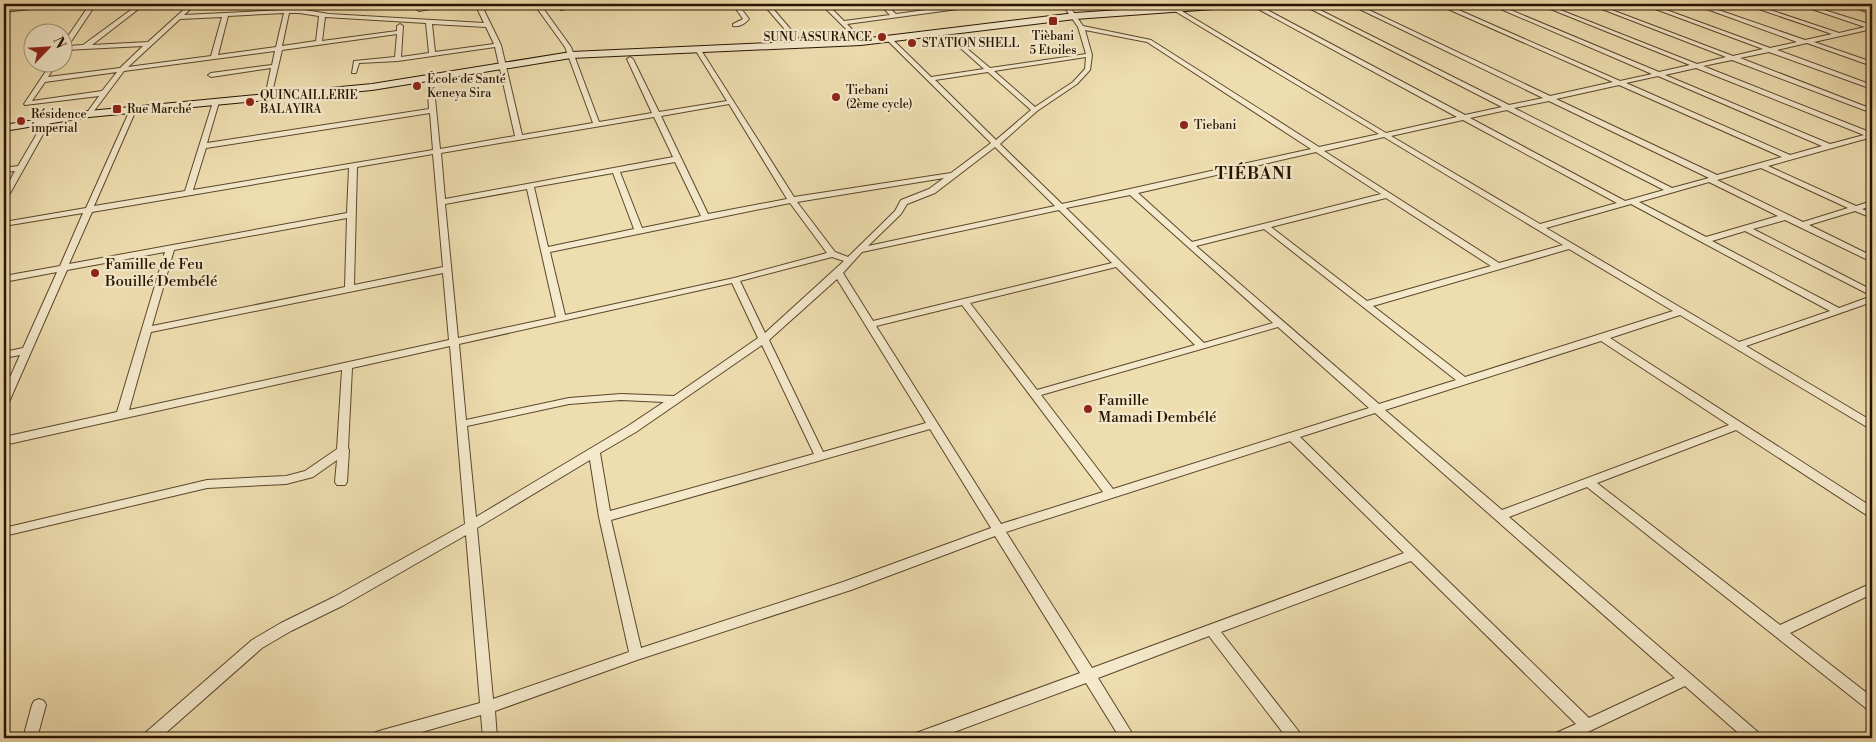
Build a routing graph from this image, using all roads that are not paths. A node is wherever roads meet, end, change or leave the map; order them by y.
1 (56, 4) edge
2 (93, 4) edge
3 (142, 4) edge
4 (193, 4) edge
5 (252, 4) edge
6 (291, 4) edge
7 (456, 4) edge
8 (478, 4) edge
9 (536, 4) edge
10 (585, 4) edge
11 (741, 4) edge
12 (766, 4) edge
13 (824, 4) edge
14 (882, 4) edge
15 (938, 4) edge
16 (980, 4) edge
17 (1066, 4) edge
18 (1241, 4) edge
19 (1252, 4) edge
20 (1304, 4) edge
21 (1352, 4) edge
22 (1375, 4) edge
23 (1493, 4) edge
24 (1531, 4) edge
25 (1541, 4) edge
26 (1592, 4) edge
27 (1645, 4) edge
28 (1696, 4) edge
29 (1747, 4) edge
30 (1800, 4) edge
31 (1848, 4) edge
32 (30, 5) edge
33 (1443, 5) edge
34 (419, 6) edge
35 (1169, 6) edge
36 (560, 8) dead end
37 (944, 9) junction
38 (4, 10) edge
39 (287, 11) junction
40 (1872, 12) edge
41 (250, 13) junction
42 (226, 14) junction
43 (322, 14) junction
44 (895, 16) junction
45 (1075, 16) junction
46 (178, 17) junction
47 (400, 20) junction
48 (425, 22) junction
49 (842, 23) junction
50 (488, 25) junction
51 (735, 25) dead end
52 (1081, 27) junction
53 (400, 32) junction
54 (1838, 35) junction
55 (72, 36) edge
56 (889, 39) junction
57 (861, 42) junction
58 (1806, 42) junction
59 (319, 43) junction
60 (958, 43) dead end
61 (150, 44) junction
62 (498, 45) junction
63 (802, 46) junction
64 (85, 47) junction
65 (72, 48) edge
66 (279, 48) junction
67 (1770, 50) junction
68 (699, 51) junction
69 (432, 54) junction
70 (571, 55) junction
71 (1089, 55) junction
72 (214, 57) junction
73 (1733, 58) junction
74 (398, 59) junction
75 (630, 60) dead end
76 (1872, 64) edge
77 (275, 66) junction
78 (1697, 66) junction
79 (503, 67) junction
80 (122, 69) junction
81 (988, 70) junction
82 (48, 72) edge
83 (354, 72) dead end
84 (1658, 74) junction
85 (211, 75) dead end
86 (430, 78) junction
87 (930, 79) junction
88 (43, 80) junction
89 (1620, 83) junction
90 (1872, 87) edge
91 (104, 93) junction
92 (268, 97) junction
93 (1549, 98) junction
94 (216, 102) junction
95 (731, 102) junction
96 (1508, 107) junction
97 (133, 110) junction
98 (433, 110) junction
99 (1035, 110) junction
100 (1872, 112) edge
101 (89, 114) junction
102 (657, 115) junction
103 (1464, 117) junction
104 (48, 120) junction
105 (597, 125) junction
106 (4, 128) edge
107 (1384, 135) junction
108 (1872, 135) edge
109 (519, 138) junction
110 (995, 144) junction
111 (202, 146) junction
112 (1830, 147) junction
113 (1317, 150) junction
114 (437, 152) junction
115 (1790, 158) junction
116 (678, 159) junction
117 (353, 166) junction
118 (1762, 166) junction
119 (20, 168) junction
120 (4, 170) edge
121 (616, 170) junction
122 (952, 175) junction
123 (1713, 179) junction
124 (530, 186) junction
125 (1672, 190) junction
126 (1132, 192) junction
127 (188, 194) junction
128 (1388, 195) junction
129 (4, 196) edge
130 (792, 200) junction
131 (442, 202) junction
132 (1628, 202) junction
133 (1872, 203) edge
134 (1059, 206) junction
135 (1856, 208) junction
136 (88, 210) junction
137 (351, 215) junction
138 (1872, 216) edge
139 (1785, 217) junction
140 (706, 218) junction
141 (4, 224) edge
142 (1802, 225) junction
143 (1265, 226) junction
144 (1539, 227) junction
145 (1745, 228) junction
146 (639, 231) junction
147 (1704, 240) junction
148 (1190, 246) junction
149 (1569, 246) junction
150 (170, 248) junction
151 (545, 250) junction
152 (859, 250) junction
153 (832, 254) junction
154 (1872, 259) edge
155 (850, 260) junction
156 (1118, 264) junction
157 (1497, 266) junction
158 (63, 268) junction
159 (448, 269) junction
160 (838, 273) junction
161 (4, 279) edge
162 (735, 280) junction
163 (349, 289) junction
164 (1872, 293) edge
165 (1872, 299) edge
166 (964, 302) junction
167 (1365, 305) junction
168 (1838, 311) junction
169 (1680, 312) junction
170 (561, 319) junction
171 (1280, 324) junction
172 (870, 325) junction
173 (146, 330) junction
174 (1602, 337) junction
175 (764, 339) junction
176 (454, 342) junction
177 (1202, 346) junction
178 (1738, 346) junction
179 (27, 350) junction
180 (4, 355) edge
181 (347, 366) junction
182 (1463, 381) junction
183 (1034, 394) junction
184 (5, 397) edge
185 (676, 399) junction
186 (1377, 409) junction
187 (122, 415) junction
188 (462, 424) junction
189 (932, 425) junction
190 (1738, 425) junction
191 (1872, 426) edge
192 (1292, 436) junction
193 (4, 441) edge
194 (344, 450) junction
195 (594, 452) junction
196 (820, 456) junction
197 (341, 482) dead end
198 (1588, 482) junction
199 (1111, 494) junction
200 (1872, 513) edge
201 (1499, 516) junction
202 (604, 517) junction
203 (471, 526) junction
204 (998, 530) junction
205 (4, 532) edge
206 (1413, 555) junction
207 (1872, 588) edge
208 (1213, 631) junction
209 (1779, 632) junction
210 (636, 655) junction
211 (1088, 675) junction
212 (1686, 679) junction
213 (39, 705) dead end
214 (1872, 705) edge
215 (487, 707) junction
216 (1586, 726) junction
217 (30, 738) edge
218 (150, 738) edge
219 (379, 738) edge
220 (490, 738) edge
221 (921, 738) edge
222 (1128, 738) edge
223 (1295, 738) edge
224 (1561, 738) edge
225 (1754, 738) edge

1 - 32 street
2 - 55 street
3 - 64 street
4 - 46 street
5 - 41 street
6 - 39 street
7 - 34 street
8 - 50 street
9 - 70 street
10 - 36 street
11 - 51 street
12 - 63 street
13 - 49 street
14 - 44 street
15 - 37 street
16 - 37 street
17 - 45 street
18 - 35 main road
19 - 103 street
20 - 96 street
21 - 93 street
22 - 33 main road
23 - 24 main road
23 - 33 main road
23 - 84 street
25 - 78 street
26 - 73 street
27 - 67 street
28 - 58 street
29 - 54 street
30 - 54 street
31 - 40 street
32 - 38 street
33 - 89 street
34 - 48 street
35 - 45 main road
35 - 107 street
37 - 44 street
39 - 41 street
39 - 43 street
39 - 66 street
41 - 42 street
42 - 46 street
42 - 72 street
43 - 47 street
43 - 59 street
44 - 49 street
45 - 52 street
45 - 56 main road
46 - 61 street
47 - 48 street
47 - 53 street
48 - 50 street
48 - 69 street
49 - 57 street
50 - 62 street
52 - 71 street
52 - 113 street
53 - 59 street
53 - 74 street
54 - 58 street
56 - 57 main road
56 - 87 street
57 - 63 main road
58 - 67 street
58 - 76 street
59 - 66 street
60 - 81 street
61 - 64 street
61 - 80 street
62 - 69 street
62 - 79 street
63 - 68 main road
64 - 65 street
66 - 72 street
66 - 77 street
67 - 73 street
67 - 90 street
68 - 70 main road
68 - 95 street
69 - 74 street
70 - 79 main road
70 - 105 street
71 - 81 street
71 - 99 street
72 - 80 street
73 - 78 street
73 - 100 street
74 - 83 street
75 - 102 street
77 - 85 street
77 - 92 street
78 - 84 street
78 - 108 street
79 - 86 main road
79 - 109 street
80 - 88 street
80 - 91 street
81 - 87 street
81 - 99 street
82 - 88 street
84 - 89 street
84 - 112 street
86 - 92 main road
86 - 98 street
87 - 110 street
88 - 91 street
89 - 93 street
89 - 115 street
91 - 101 street
92 - 94 main road
93 - 96 street
93 - 123 street
94 - 97 main road
94 - 111 street
95 - 102 street
95 - 130 street
96 - 103 street
96 - 125 street
97 - 101 main road
97 - 136 street
98 - 111 street
98 - 114 street
99 - 110 street
101 - 104 main road
102 - 105 street
102 - 116 street
103 - 107 street
103 - 132 street
104 - 106 main road
104 - 119 street
105 - 109 street
107 - 113 street
107 - 144 street
108 - 112 street
109 - 114 street
110 - 122 street
110 - 134 street
111 - 127 street
112 - 115 street
113 - 126 street
113 - 128 street
114 - 117 street
114 - 131 street
115 - 118 street
116 - 121 street
116 - 140 street
117 - 127 street
117 - 137 street
118 - 123 street
118 - 135 street
119 - 120 street
119 - 129 street
121 - 124 street
121 - 146 street
122 - 130 street
122 - 152 street
123 - 125 street
123 - 139 street
124 - 131 street
124 - 151 street
125 - 132 street
126 - 134 street
126 - 148 street
127 - 136 street
128 - 143 street
128 - 157 street
130 - 140 street
130 - 153 street
131 - 159 street
132 - 144 street
132 - 147 street
133 - 135 street
134 - 152 street
134 - 156 street
135 - 138 street
135 - 142 street
136 - 141 street
136 - 158 street
137 - 150 street
137 - 163 street
139 - 142 street
139 - 145 street
140 - 146 street
142 - 154 street
143 - 148 street
143 - 167 street
144 - 149 street
145 - 147 street
145 - 164 street
146 - 151 street
147 - 168 street
148 - 171 street
149 - 157 street
149 - 169 street
150 - 158 street
150 - 173 street
151 - 170 street
152 - 155 street
153 - 155 street
153 - 162 street
155 - 160 street
156 - 166 street
156 - 177 street
157 - 167 street
158 - 161 street
158 - 179 street
159 - 163 street
159 - 176 street
160 - 172 street
160 - 175 street
162 - 170 street
162 - 175 street
163 - 173 street
165 - 168 street
166 - 172 street
166 - 183 street
167 - 182 street
168 - 178 street
169 - 174 street
169 - 178 street
170 - 176 street
171 - 177 street
171 - 186 street
172 - 189 street
173 - 187 street
174 - 182 street
174 - 190 street
175 - 185 street
175 - 196 street
176 - 181 street
176 - 188 street
177 - 183 street
178 - 191 street
179 - 180 street
179 - 184 street
181 - 187 street
181 - 194 street
182 - 186 street
183 - 199 street
185 - 188 street
185 - 195 street
186 - 192 street
186 - 201 street
187 - 193 street
188 - 203 street
189 - 196 street
189 - 204 street
190 - 198 street
190 - 200 street
192 - 199 street
192 - 206 street
194 - 197 street
194 - 205 street
195 - 202 street
195 - 203 street
196 - 202 street
198 - 201 street
198 - 209 street
199 - 204 street
201 - 212 street
202 - 210 street
203 - 215 street
203 - 218 street
204 - 210 street
204 - 211 street
206 - 208 street
206 - 216 street
207 - 209 street
208 - 211 street
208 - 223 street
209 - 214 street
210 - 215 street
211 - 221 street
211 - 222 street
212 - 216 street
212 - 225 street
213 - 217 street
215 - 219 street
215 - 220 street
216 - 224 street

